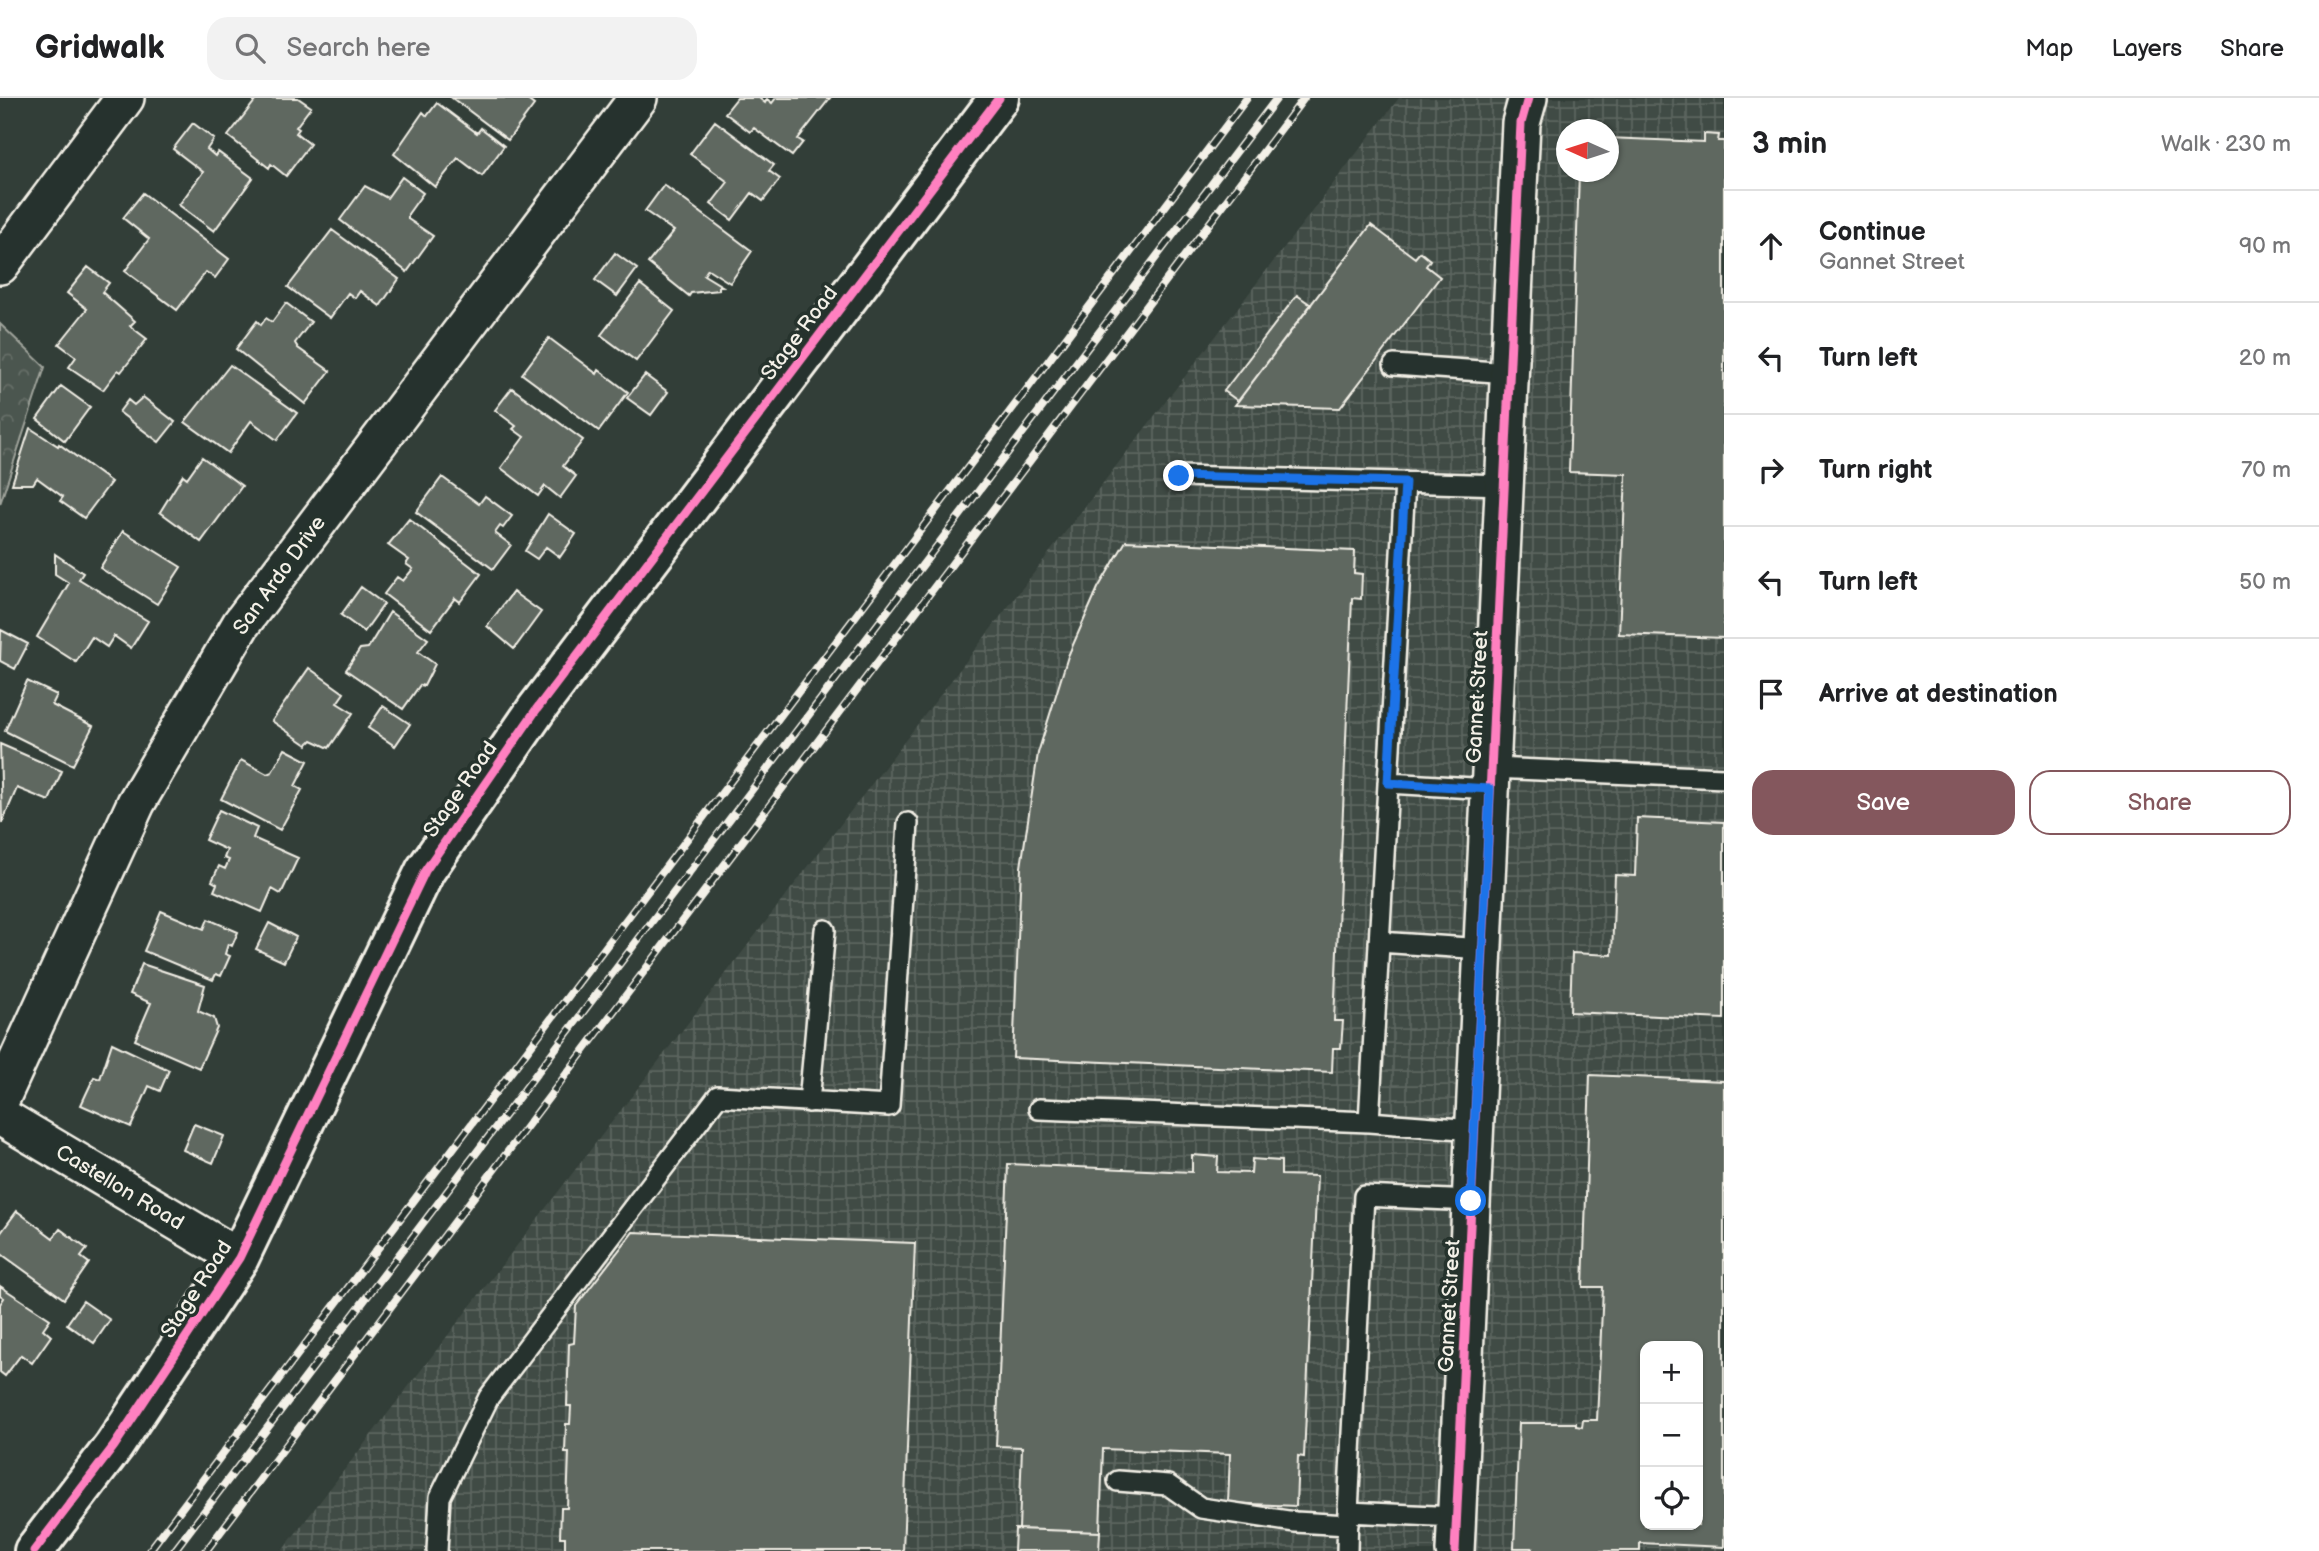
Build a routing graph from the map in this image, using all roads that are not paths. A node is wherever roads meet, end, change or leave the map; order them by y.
1 (125, 98) edge
2 (638, 98) edge
3 (999, 98) edge
4 (1528, 98) edge
5 (0, 265) edge
6 (1394, 365) dead end
7 (1510, 373) junction
8 (1179, 476) dead end
9 (1405, 482) junction
10 (1504, 485) junction
11 (1724, 778) edge
12 (1491, 779) junction
13 (1388, 783) junction
14 (908, 824) dead end
15 (825, 930) dead end
16 (1379, 942) junction
17 (1483, 949) junction
18 (0, 1100) edge
19 (809, 1102) junction
20 (1040, 1109) dead end
21 (0, 1116) edge
22 (1369, 1122) junction
23 (1474, 1130) junction
24 (1471, 1201) junction
25 (239, 1258) junction
26 (1118, 1481) dead end
27 (1348, 1519) junction
28 (1455, 1534) edge
29 (34, 1551) edge
30 (437, 1551) edge
31 (1347, 1551) edge

1 - 5 street
2 - 18 street, San Ardo Drive
3 - 25 main road, Stage Road
4 - 7 street, Gannet Street
6 - 7 lane
7 - 10 street, Gannet Street
8 - 9 lane
9 - 10 lane
9 - 13 lane
10 - 12 street, Gannet Street
11 - 12 lane
12 - 13 lane
12 - 17 street, Gannet Street
13 - 16 lane
14 - 19 lane
15 - 19 lane
16 - 17 lane
16 - 22 lane
17 - 23 street, Gannet Street
19 - 30 lane
20 - 22 lane
21 - 25 street, Castellon Road
22 - 23 lane
23 - 24 street, Gannet Street
24 - 27 lane
24 - 28 street, Gannet Street
25 - 29 main road, Stage Road
26 - 27 lane
27 - 28 lane
27 - 31 lane

